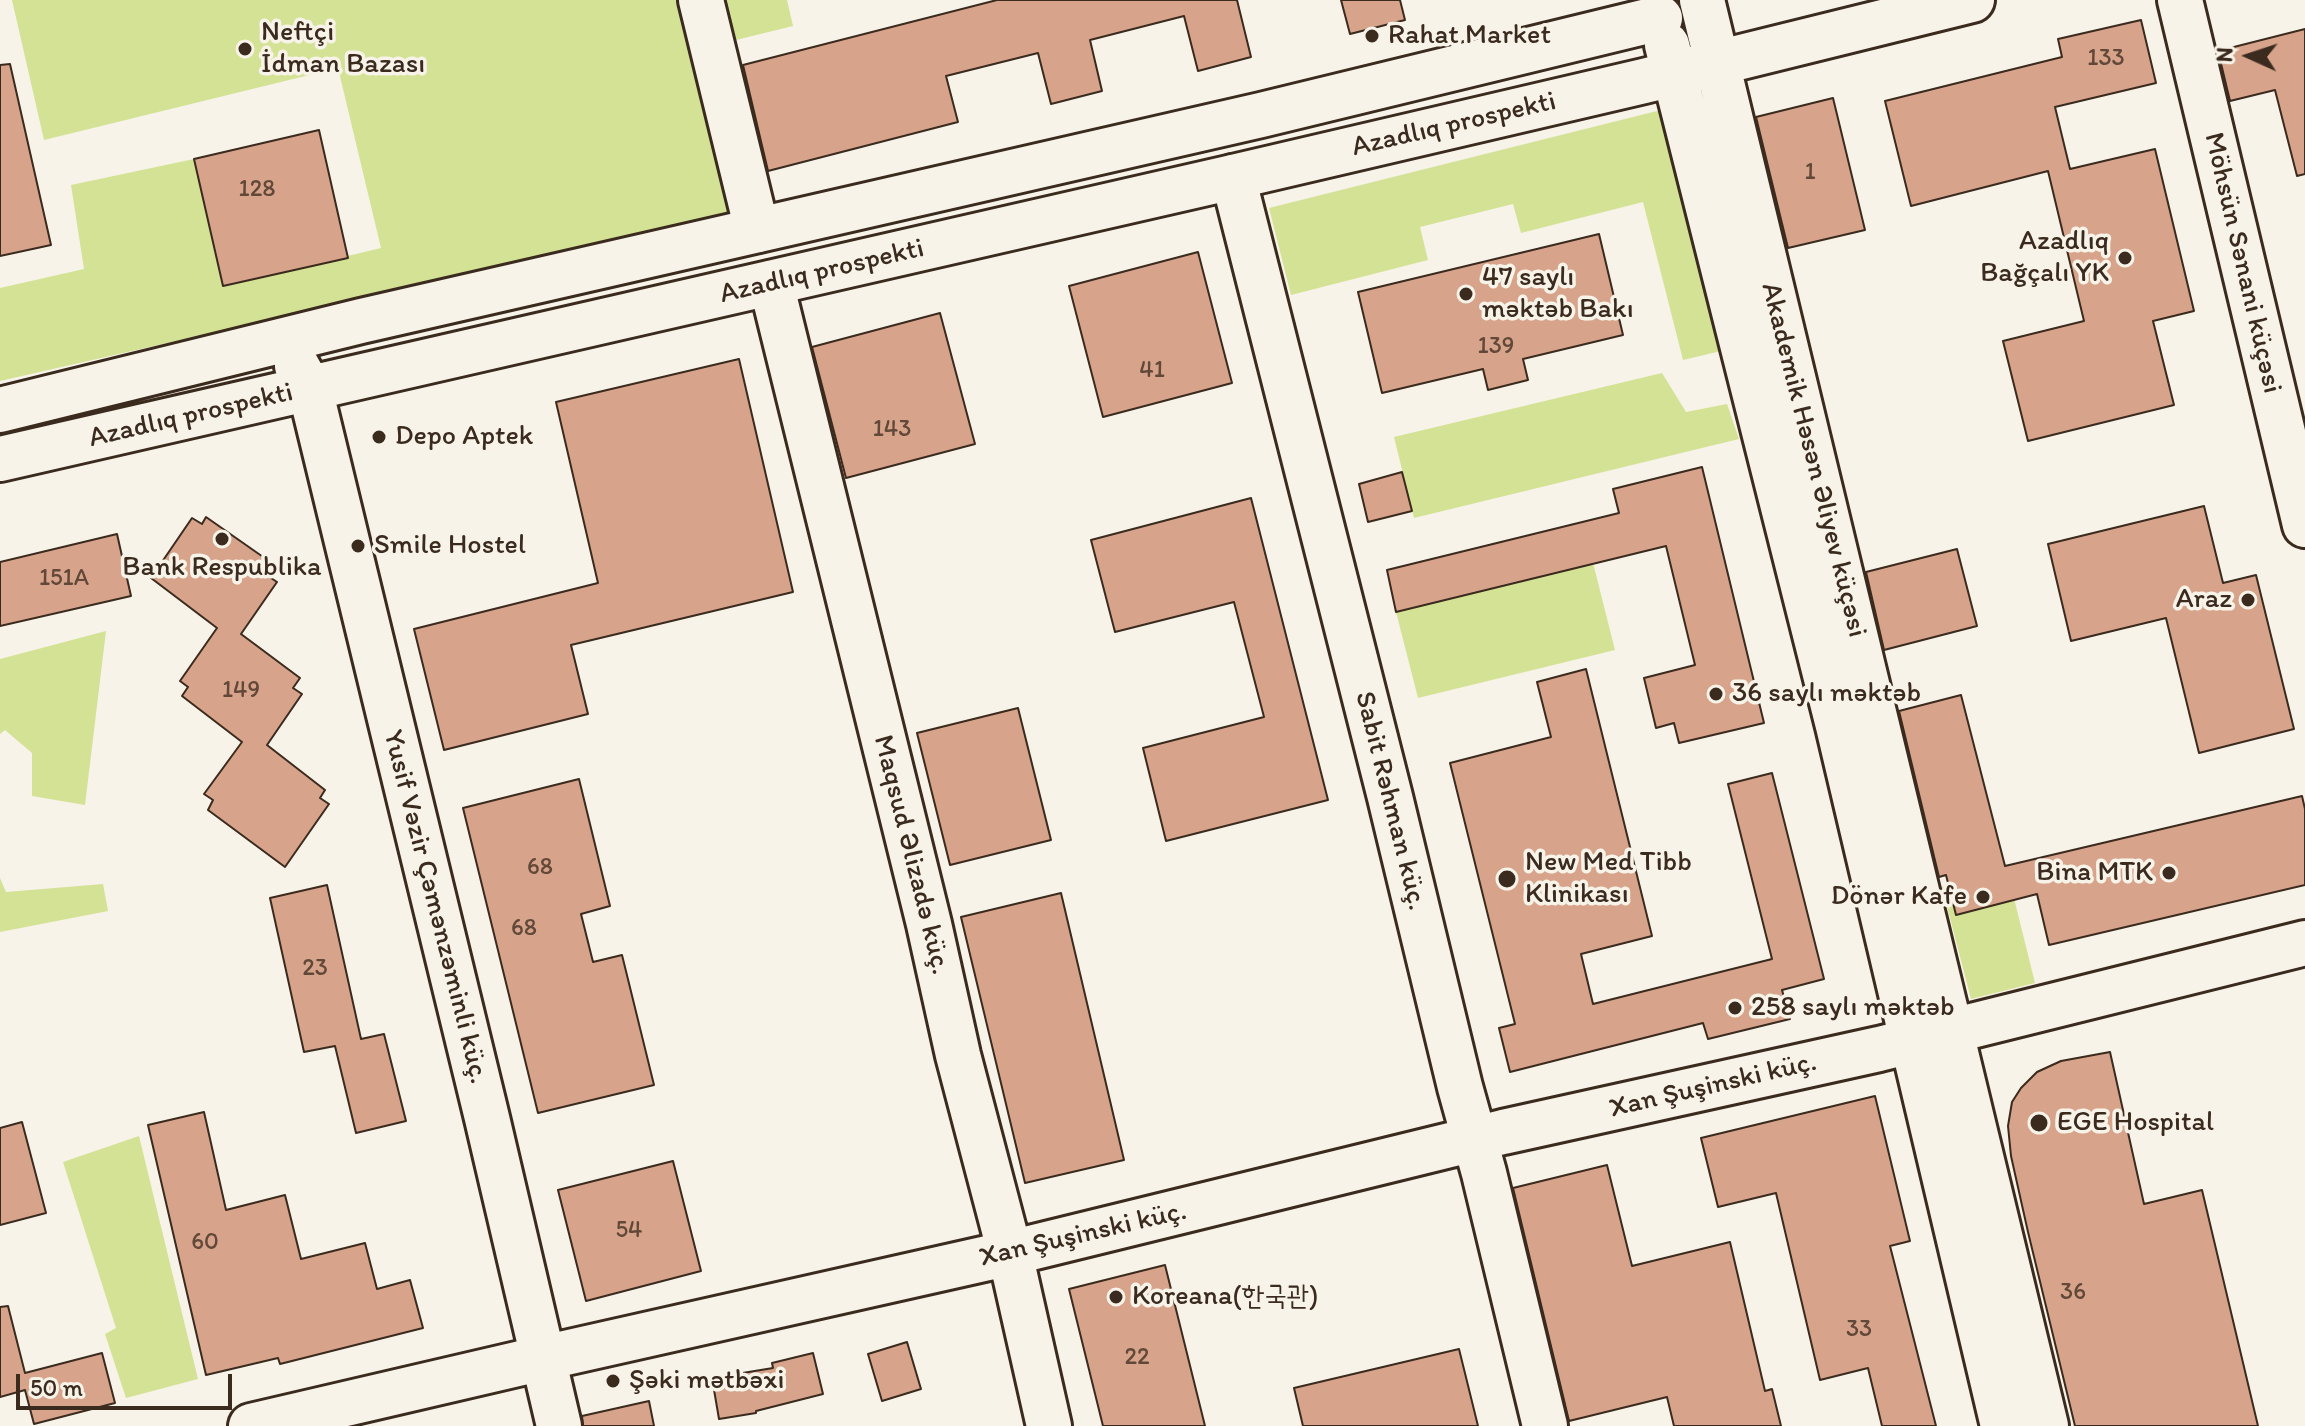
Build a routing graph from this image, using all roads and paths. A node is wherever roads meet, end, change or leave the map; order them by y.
1 (701, 0) edge
2 (1702, 0) edge
3 (1972, 0) edge
4 (2180, 0) edge
5 (1649, 14) edge
6 (1727, 74) junction
7 (1667, 88) junction
8 (1233, 177) junction
9 (757, 230) junction
10 (771, 283) junction
11 (267, 345) junction
12 (310, 389) junction
13 (0, 410) edge
14 (0, 459) edge
15 (2305, 525) edge
16 (2305, 943) edge
17 (1933, 1035) junction
18 (1475, 1140) junction
19 (1010, 1253) junction
20 (543, 1358) junction
21 (251, 1426) edge
22 (559, 1426) edge
23 (1049, 1426) edge
24 (1545, 1426) edge
25 (2003, 1426) edge
26 (2046, 1426) edge

1 - 9 main road
2 - 6 main road, Akademik Həsən Əliyev küçəsi
3 - 6 main road
4 - 15 main road, Möhsün Sənani küçəsi
5 - 7 main road, Akademik Həsən Əliyev küçəsi
5 - 9 main road, Azadlıq prospekti
6 - 7 main road, Azadlıq prospekti
6 - 17 main road, Akademik Həsən Əliyev küçəsi
7 - 8 main road, Azadlıq prospekti
7 - 17 main road, Akademik Həsən Əliyev küçəsi
8 - 10 main road, Azadlıq prospekti
8 - 18 main road, Sabit Rəhman küç.
9 - 11 main road, Azadlıq prospekti
10 - 12 main road, Azadlıq prospekti
10 - 19 main road, Maqsud Əlizadə küç.
11 - 12 main road
11 - 13 main road, Azadlıq prospekti
12 - 14 main road, Azadlıq prospekti
12 - 20 main road, Yusif Vəzir Çəmənzəminli küç.
16 - 17 main road, Xan Şuşinski küç.
17 - 18 main road, Xan Şuşinski küç.
17 - 25 main road, Akademik Həsən Əliyev küçəsi
17 - 26 main road, Akademik Həsən Əliyev küçəsi
18 - 19 main road, Xan Şuşinski küç.
18 - 24 main road, Sabit Rəhman küç.
19 - 20 main road, Xan Şuşinski küç.
19 - 23 main road, Maqsud Əlizadə küç.
20 - 21 main road, Xan Şuşinski küç.
20 - 22 main road, Yusif Vəzir Çəmənzəminli küç.

